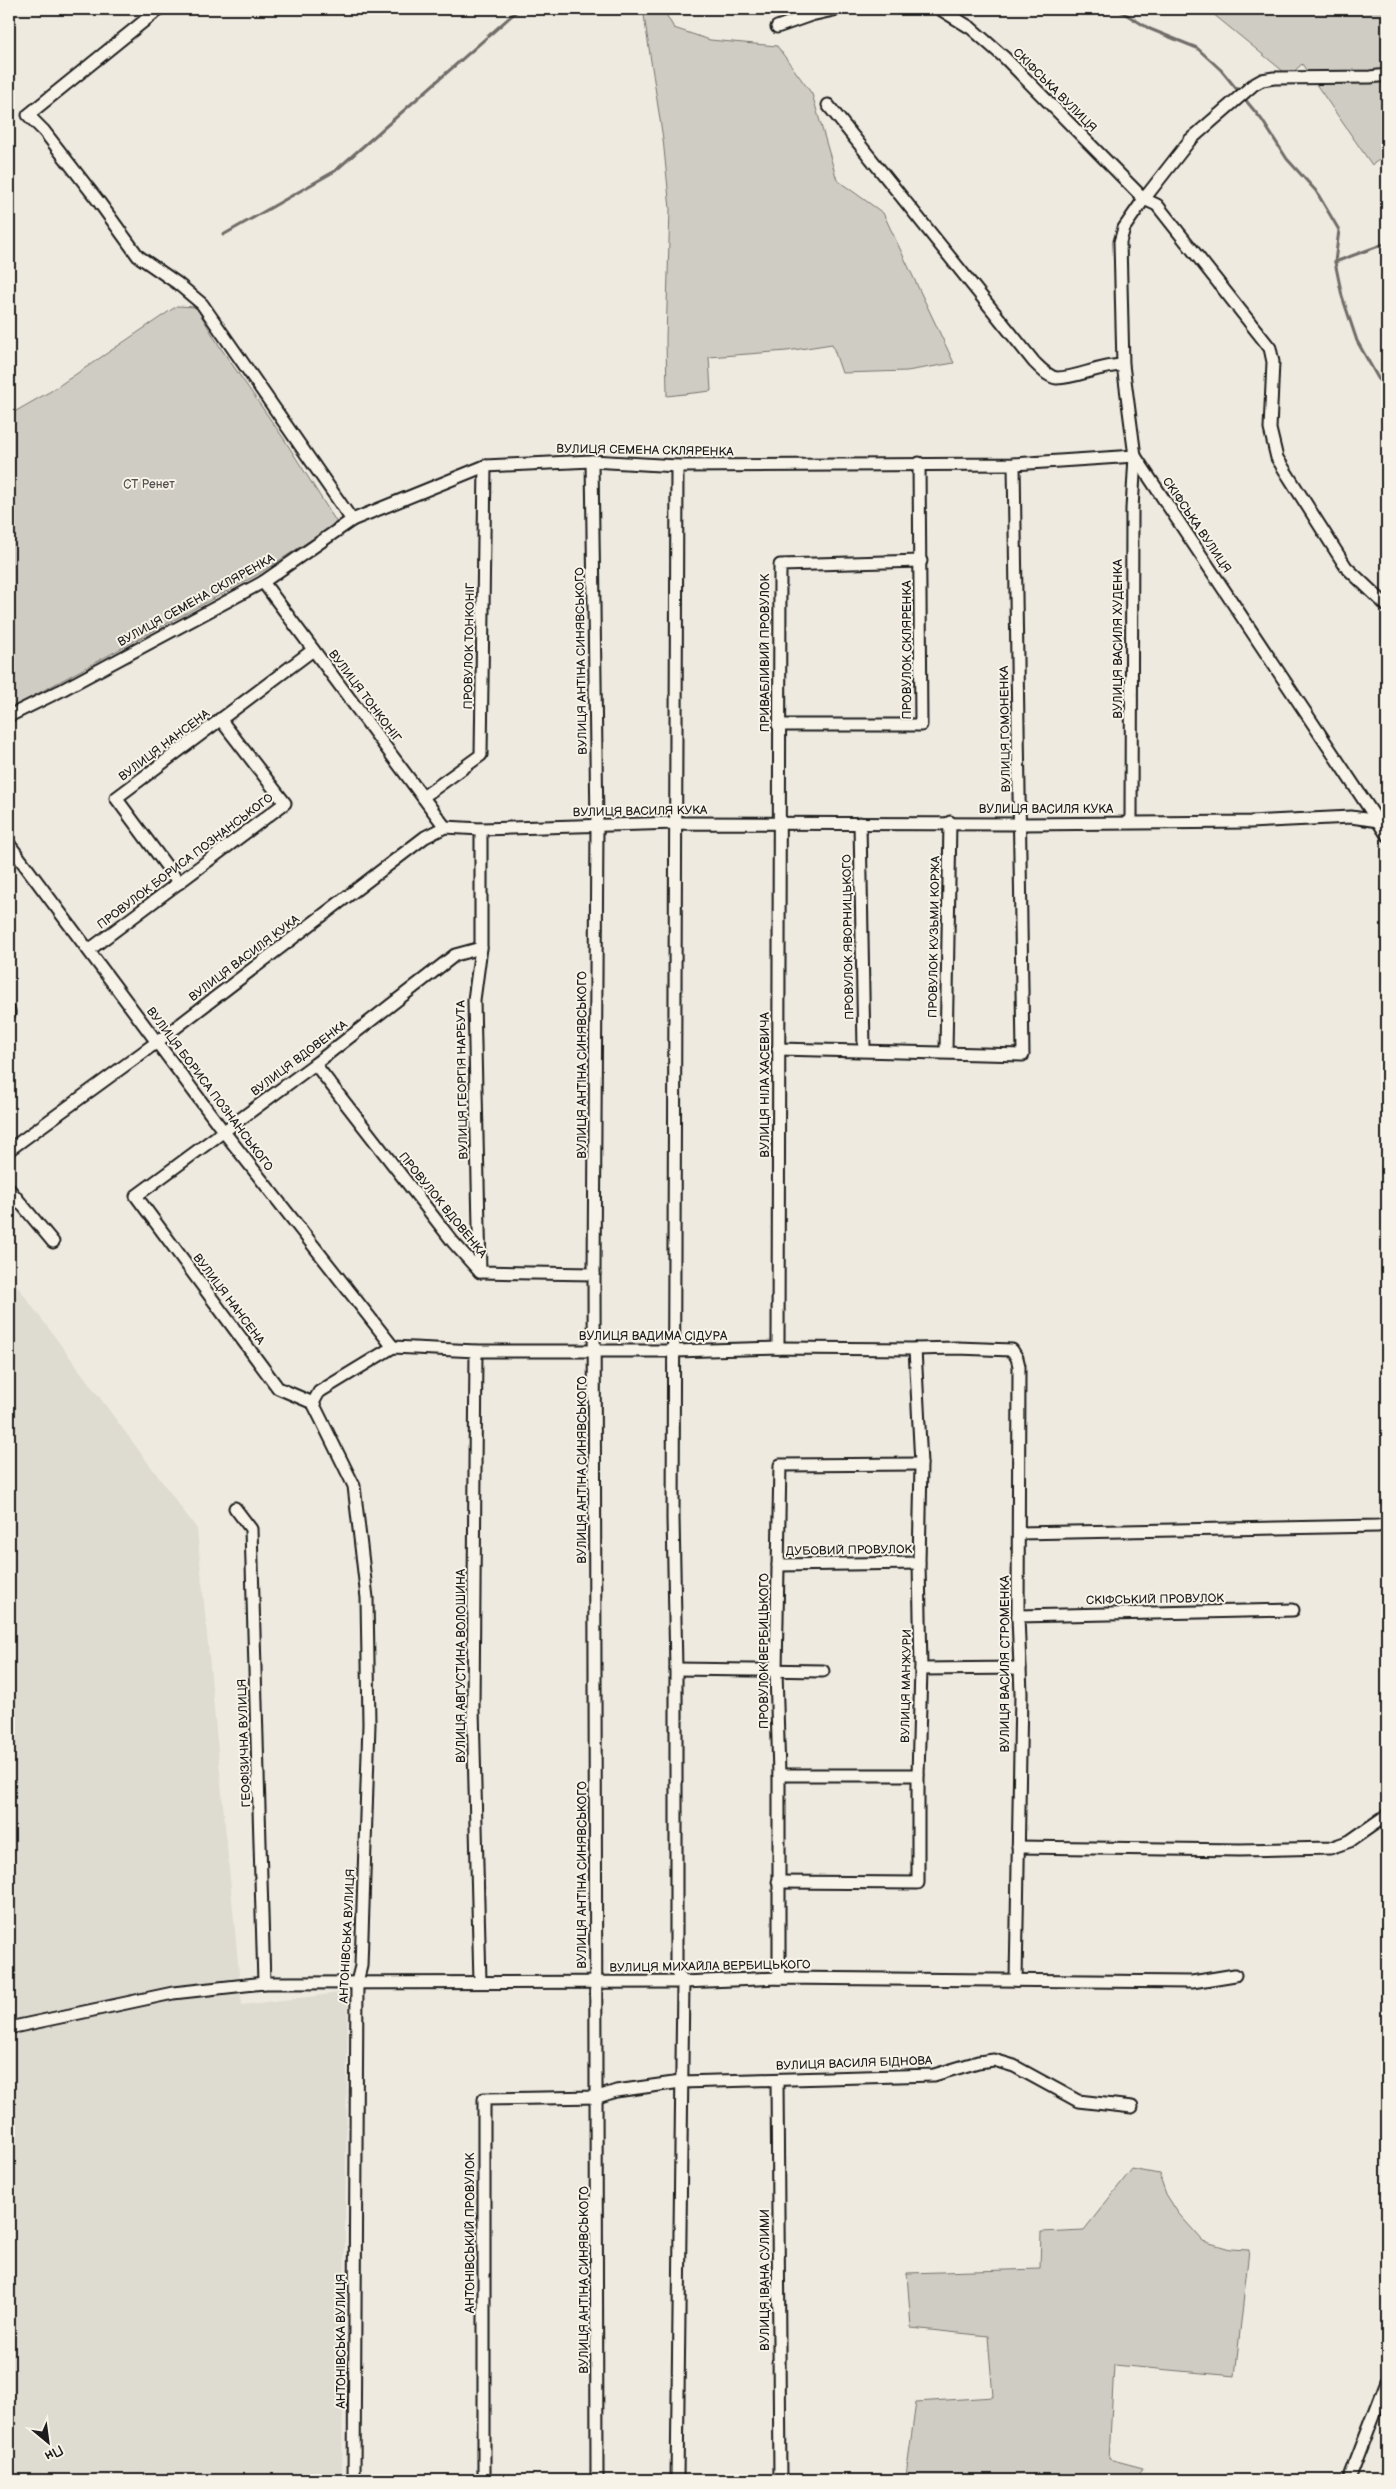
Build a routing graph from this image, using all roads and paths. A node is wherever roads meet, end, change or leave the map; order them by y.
1 (158, 9) edge
2 (838, 9) edge
3 (940, 9) edge
4 (777, 28) dead end
5 (1387, 75) edge
6 (828, 105) dead end
7 (1144, 199) junction
8 (1122, 365) junction
9 (1135, 456) junction
10 (592, 461) junction
11 (919, 463) junction
12 (1014, 464) junction
13 (485, 466) junction
14 (677, 466) junction
15 (352, 520) junction
16 (921, 561) junction
17 (263, 582) junction
18 (1387, 606) edge
19 (313, 650) junction
20 (9, 716) edge
21 (220, 719) junction
22 (778, 725) junction
23 (423, 797) junction
24 (1383, 820) edge
25 (778, 822) junction
26 (950, 822) junction
27 (1131, 822) junction
28 (676, 823) junction
29 (860, 823) junction
30 (1020, 824) junction
31 (596, 826) junction
32 (446, 827) junction
33 (481, 829) junction
34 (1387, 835) edge
35 (9, 844) edge
36 (179, 883) junction
37 (481, 948) junction
38 (89, 950) junction
39 (157, 1042) junction
40 (778, 1049) junction
41 (864, 1050) junction
42 (946, 1052) junction
43 (315, 1064) junction
44 (224, 1132) junction
45 (9, 1150) edge
46 (9, 1189) edge
47 (136, 1196) joint
48 (53, 1242) dead end
49 (480, 1272) junction
50 (594, 1274) junction
51 (393, 1347) junction
52 (778, 1348) junction
53 (596, 1350) junction
54 (916, 1350) junction
55 (1012, 1350) joint
56 (476, 1351) junction
57 (675, 1351) junction
58 (313, 1403) junction
59 (922, 1464) junction
60 (235, 1508) dead end
61 (1387, 1524) edge
62 (1019, 1533) junction
63 (919, 1563) junction
64 (778, 1565) junction
65 (1294, 1610) dead end
66 (1018, 1616) junction
67 (1020, 1668) junction
68 (676, 1669) junction
69 (921, 1669) junction
70 (776, 1670) junction
71 (823, 1671) dead end
72 (779, 1775) junction
73 (918, 1775) junction
74 (1387, 1814) edge
75 (1018, 1847) junction
76 (778, 1882) junction
77 (1235, 1975) dead end
78 (779, 1978) junction
79 (1016, 1980) junction
80 (596, 1981) junction
81 (264, 1982) junction
82 (357, 1982) junction
83 (480, 1982) junction
84 (683, 1982) junction
85 (9, 2028) edge
86 (777, 2080) junction
87 (681, 2082) junction
88 (598, 2097) junction
89 (1132, 2106) dead end
90 (1387, 2381) edge
91 (354, 2480) edge
92 (484, 2480) edge
93 (597, 2480) edge
94 (677, 2480) edge
95 (780, 2480) edge
96 (1349, 2480) edge

1 - 15 street
2 - 4 street
3 - 7 street, СКІФСЬКА ВУЛИЦЯ
5 - 7 street, СКІФСЬКА ВУЛИЦЯ
6 - 8 street
7 - 8 street, СКІФСЬКА ВУЛИЦЯ
7 - 18 street, СКІФСЬКА ВУЛИЦЯ
8 - 9 street, СКІФСЬКА ВУЛИЦЯ
9 - 12 street, ВУЛИЦЯ СЕМЕНА СКЛЯРЕНКА
9 - 24 street, СКІФСЬКА ВУЛИЦЯ
9 - 27 street, ВУЛИЦЯ ВАСИЛЯ ХУДЕНКА
10 - 13 street, ВУЛИЦЯ СЕМЕНА СКЛЯРЕНКА
10 - 14 street, ВУЛИЦЯ СЕМЕНА СКЛЯРЕНКА
10 - 31 street, ВУЛИЦЯ АНТІНА СИНЯВСЬКОГО
11 - 12 street, ВУЛИЦЯ СЕМЕНА СКЛЯРЕНКА
11 - 14 street, ВУЛИЦЯ СЕМЕНА СКЛЯРЕНКА
11 - 16 street, ПРОВУЛОК СКЛЯРЕНКА
12 - 30 street, ВУЛИЦЯ ГОМОНЕНКА
13 - 15 street, ВУЛИЦЯ СЕМЕНА СКЛЯРЕНКА
13 - 23 street, ПРОВУЛОК ТОНКОНІГ
14 - 28 street
15 - 17 street, ВУЛИЦЯ СЕМЕНА СКЛЯРЕНКА
16 - 22 street, ПРИВАБЛИВИЙ ПРОВУЛОК
16 - 22 street, ПРОВУЛОК СКЛЯРЕНКА
17 - 19 street, ВУЛИЦЯ ТОНКОНІГ
17 - 20 street, ВУЛИЦЯ СЕМЕНА СКЛЯРЕНКА
19 - 21 street, ВУЛИЦЯ НАНСЕНА
19 - 23 street, ВУЛИЦЯ ТОНКОНІГ
21 - 36 street, ВУЛИЦЯ НАНСЕНА
21 - 36 street, ПРОВУЛОК БОРИСА ПОЗНАНСЬКОГО
22 - 25 street, ПРИВАБЛИВИЙ ПРОВУЛОК
23 - 32 street, ВУЛИЦЯ ТОНКОНІГ
24 - 27 street, ВУЛИЦЯ ВАСИЛЯ КУКА
24 - 34 street
25 - 28 street, ВУЛИЦЯ ВАСИЛЯ КУКА
25 - 29 street, ВУЛИЦЯ ВАСИЛЯ КУКА
25 - 40 street, ВУЛИЦЯ НІЛА ХАСЕВИЧА
26 - 29 street, ВУЛИЦЯ ВАСИЛЯ КУКА
26 - 30 street, ВУЛИЦЯ ВАСИЛЯ КУКА
26 - 42 street, ПРОВУЛОК КУЗЬМИ КОРЖА
27 - 30 street, ВУЛИЦЯ ВАСИЛЯ КУКА
28 - 31 street, ВУЛИЦЯ ВАСИЛЯ КУКА
28 - 57 street
29 - 41 street, ПРОВУЛОК ЯВОРНИЦЬКОГО
30 - 42 street, ВУЛИЦЯ ГОМОНЕНКА
31 - 33 street, ВУЛИЦЯ ВАСИЛЯ КУКА
31 - 50 street, ВУЛИЦЯ АНТІНА СИНЯВСЬКОГО
32 - 33 street, ВУЛИЦЯ ВАСИЛЯ КУКА
32 - 39 street, ВУЛИЦЯ ВАСИЛЯ КУКА
33 - 37 street, ВУЛИЦЯ ГЕОРГІЯ НАРБУТА
35 - 38 street, ВУЛИЦЯ БОРИСА ПОЗНАНСЬКОГО
36 - 38 street, ПРОВУЛОК БОРИСА ПОЗНАНСЬКОГО
37 - 43 street, ВУЛИЦЯ ВДОВЕНКА
37 - 49 street, ВУЛИЦЯ ГЕОРГІЯ НАРБУТА
38 - 39 street, ВУЛИЦЯ БОРИСА ПОЗНАНСЬКОГО
39 - 44 street, ВУЛИЦЯ БОРИСА ПОЗНАНСЬКОГО
39 - 45 street, ВУЛИЦЯ ВАСИЛЯ КУКА
40 - 41 street
40 - 52 street, ВУЛИЦЯ НІЛА ХАСЕВИЧА
41 - 42 street
43 - 44 street, ВУЛИЦЯ ВДОВЕНКА
43 - 49 street, ПРОВУЛОК ВДОВЕНКА
44 - 47 street, ВУЛИЦЯ ВДОВЕНКА
44 - 51 street, ВУЛИЦЯ БОРИСА ПОЗНАНСЬКОГО
46 - 48 street
47 - 58 street, ВУЛИЦЯ НАНСЕНА
49 - 50 street, ПРОВУЛОК ВДОВЕНКА
50 - 53 street, ВУЛИЦЯ АНТІНА СИНЯВСЬКОГО
51 - 56 street, ВУЛИЦЯ ВАДИМА СІДУРА
51 - 58 street
52 - 54 street, ВУЛИЦЯ ВАДИМА СІДУРА
52 - 57 street, ВУЛИЦЯ ВАДИМА СІДУРА
53 - 56 street, ВУЛИЦЯ ВАДИМА СІДУРА
53 - 57 street, ВУЛИЦЯ ВАДИМА СІДУРА
53 - 80 street, ВУЛИЦЯ АНТІНА СИНЯВСЬКОГО
54 - 55 street, ВУЛИЦЯ ВАДИМА СІДУРА
54 - 59 street, ВУЛИЦЯ МАНЖУРИ
55 - 62 street, ВУЛИЦЯ ВАСИЛЯ СТРОМЕНКА
56 - 83 street, ВУЛИЦЯ АВГУСТИНА ВОЛОШИНА
57 - 68 street
58 - 82 street, АНТОНІВСЬКА ВУЛИЦЯ
59 - 63 street, ВУЛИЦЯ МАНЖУРИ
59 - 64 street, ПРОВУЛОК ВЕРБИЦЬКОГО
60 - 81 street, ГЕОФІЗИЧНА ВУЛИЦЯ
61 - 62 street
62 - 66 street, ВУЛИЦЯ ВАСИЛЯ СТРОМЕНКА
63 - 64 street, ДУБОВИЙ ПРОВУЛОК
63 - 69 street, ВУЛИЦЯ МАНЖУРИ
64 - 70 street, ПРОВУЛОК ВЕРБИЦЬКОГО
65 - 66 street, СКІФСЬКИЙ ПРОВУЛОК
66 - 67 street, ВУЛИЦЯ ВАСИЛЯ СТРОМЕНКА
67 - 69 street
67 - 75 street, ВУЛИЦЯ ВАСИЛЯ СТРОМЕНКА
68 - 70 street
68 - 84 street
69 - 73 street, ВУЛИЦЯ МАНЖУРИ
70 - 71 street
70 - 72 street, ПРОВУЛОК ВЕРБИЦЬКОГО
72 - 73 street
72 - 76 street, ПРОВУЛОК ВЕРБИЦЬКОГО
73 - 76 street, ВУЛИЦЯ МАНЖУРИ
74 - 75 street
75 - 79 street, ВУЛИЦЯ ВАСИЛЯ СТРОМЕНКА
76 - 78 street, ПРОВУЛОК ВЕРБИЦЬКОГО
77 - 79 street, ВУЛИЦЯ МИХАЙЛА ВЕРБИЦЬКОГО
78 - 79 street, ВУЛИЦЯ МИХАЙЛА ВЕРБИЦЬКОГО
78 - 84 street, ВУЛИЦЯ МИХАЙЛА ВЕРБИЦЬКОГО
80 - 83 street, ВУЛИЦЯ МИХАЙЛА ВЕРБИЦЬКОГО
80 - 84 street, ВУЛИЦЯ МИХАЙЛА ВЕРБИЦЬКОГО
80 - 88 street, ВУЛИЦЯ АНТІНА СИНЯВСЬКОГО
81 - 82 street, ВУЛИЦЯ МИХАЙЛА ВЕРБИЦЬКОГО
81 - 85 street, ВУЛИЦЯ МИХАЙЛА ВЕРБИЦЬКОГО
82 - 83 street, ВУЛИЦЯ МИХАЙЛА ВЕРБИЦЬКОГО
82 - 91 street, АНТОНІВСЬКА ВУЛИЦЯ
84 - 87 street
86 - 87 street, ВУЛИЦЯ ВАСИЛЯ БІДНОВА
86 - 89 street, ВУЛИЦЯ ВАСИЛЯ БІДНОВА
86 - 95 street, ВУЛИЦЯ ІВАНА СУЛИМИ
87 - 88 street, ВУЛИЦЯ ВАСИЛЯ БІДНОВА
87 - 94 street
88 - 92 street, АНТОНІВСЬКИЙ ПРОВУЛОК
88 - 93 street, ВУЛИЦЯ АНТІНА СИНЯВСЬКОГО
90 - 96 street

